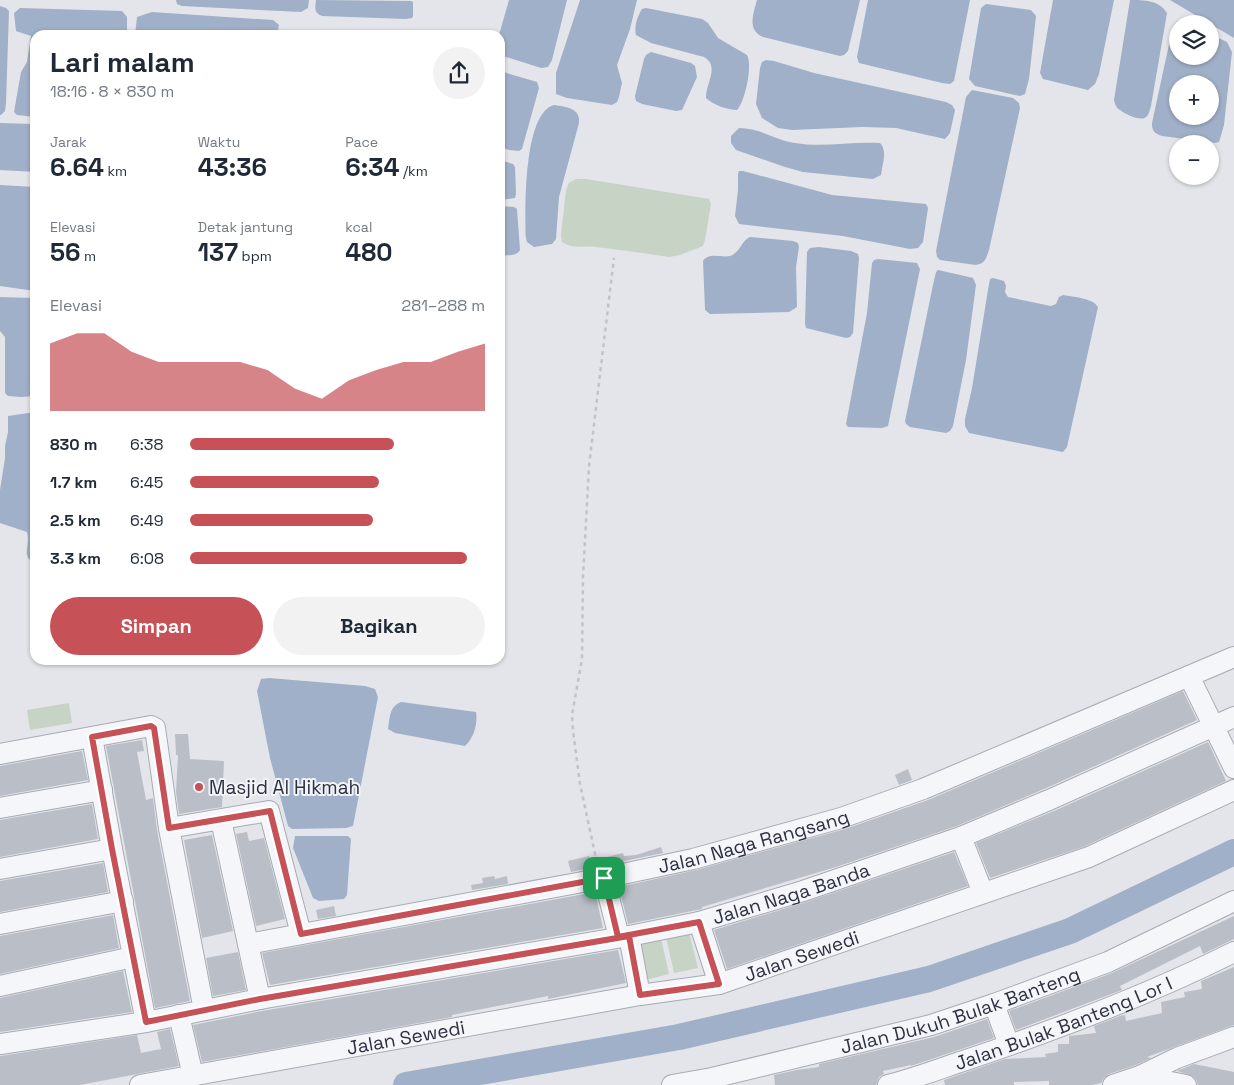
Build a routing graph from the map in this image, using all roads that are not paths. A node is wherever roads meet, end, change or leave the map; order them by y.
1 (1234, 657) edge
2 (1189, 676) junction
3 (1234, 716) edge
4 (1213, 726) junction
5 (92, 737) junction
6 (0, 754) edge
7 (1234, 768) edge
8 (102, 790) junction
9 (1234, 790) edge
10 (0, 808) edge
11 (221, 820) junction
12 (169, 828) junction
13 (961, 837) junction
14 (112, 849) junction
15 (0, 869) edge
16 (604, 878) junction
17 (983, 893) junction
18 (123, 901) junction
19 (1234, 901) edge
20 (699, 922) junction
21 (0, 924) edge
22 (301, 934) junction
23 (624, 937) junction
24 (248, 944) junction
25 (1234, 952) edge
26 (134, 957) junction
27 (719, 984) junction
28 (0, 986) edge
29 (640, 995) junction
30 (260, 999) junction
31 (994, 1004) junction
32 (204, 1010) junction
33 (179, 1015) junction
34 (146, 1022) junction
35 (1234, 1037) edge
36 (0, 1044) edge
37 (1009, 1045) junction
38 (1224, 1046) edge
39 (193, 1076) junction
40 (1140, 1076) junction
41 (140, 1085) edge
42 (672, 1085) edge
43 (892, 1085) edge
44 (1113, 1085) edge
45 (1186, 1085) edge

1 - 2 street, Jalan Naga Rangsang
2 - 4 street
2 - 16 street, Jalan Naga Rangsang
3 - 4 street, Jalan Naga Banda
4 - 7 street
4 - 13 street, Jalan Naga Banda
5 - 6 street
5 - 8 street
5 - 12 street
8 - 10 street
8 - 14 street
9 - 17 street, Jalan Sewedi
11 - 12 street
11 - 22 street
11 - 24 street
12 - 32 street
13 - 17 street
13 - 20 street, Jalan Naga Banda
14 - 15 street
14 - 18 street
16 - 22 street, Jalan Naga Rangsang
16 - 23 street
17 - 27 street, Jalan Sewedi
18 - 21 street
18 - 26 street
19 - 31 street, Jalan Dukuh Bulak Banteng
20 - 23 street, Jalan Naga Banda
20 - 27 street
22 - 24 street, Jalan Naga Rangsang
23 - 29 street
23 - 30 street, Jalan Naga Banda
24 - 30 street
25 - 37 street, Jalan Bulak Banteng Lor I
26 - 28 street
26 - 34 street
27 - 29 street, Jalan Sewedi
29 - 39 street, Jalan Sewedi
30 - 32 street, Jalan Naga Banda
31 - 37 street
31 - 42 street, Jalan Dukuh Bulak Banteng
32 - 33 street, Jalan Naga Banda
33 - 34 street, Jalan Naga Banda
33 - 39 street
34 - 36 street, Jalan Naga Banda
35 - 38 street
37 - 43 street, Jalan Bulak Banteng Lor I
38 - 40 street
39 - 41 street, Jalan Sewedi
40 - 44 street
40 - 45 street

